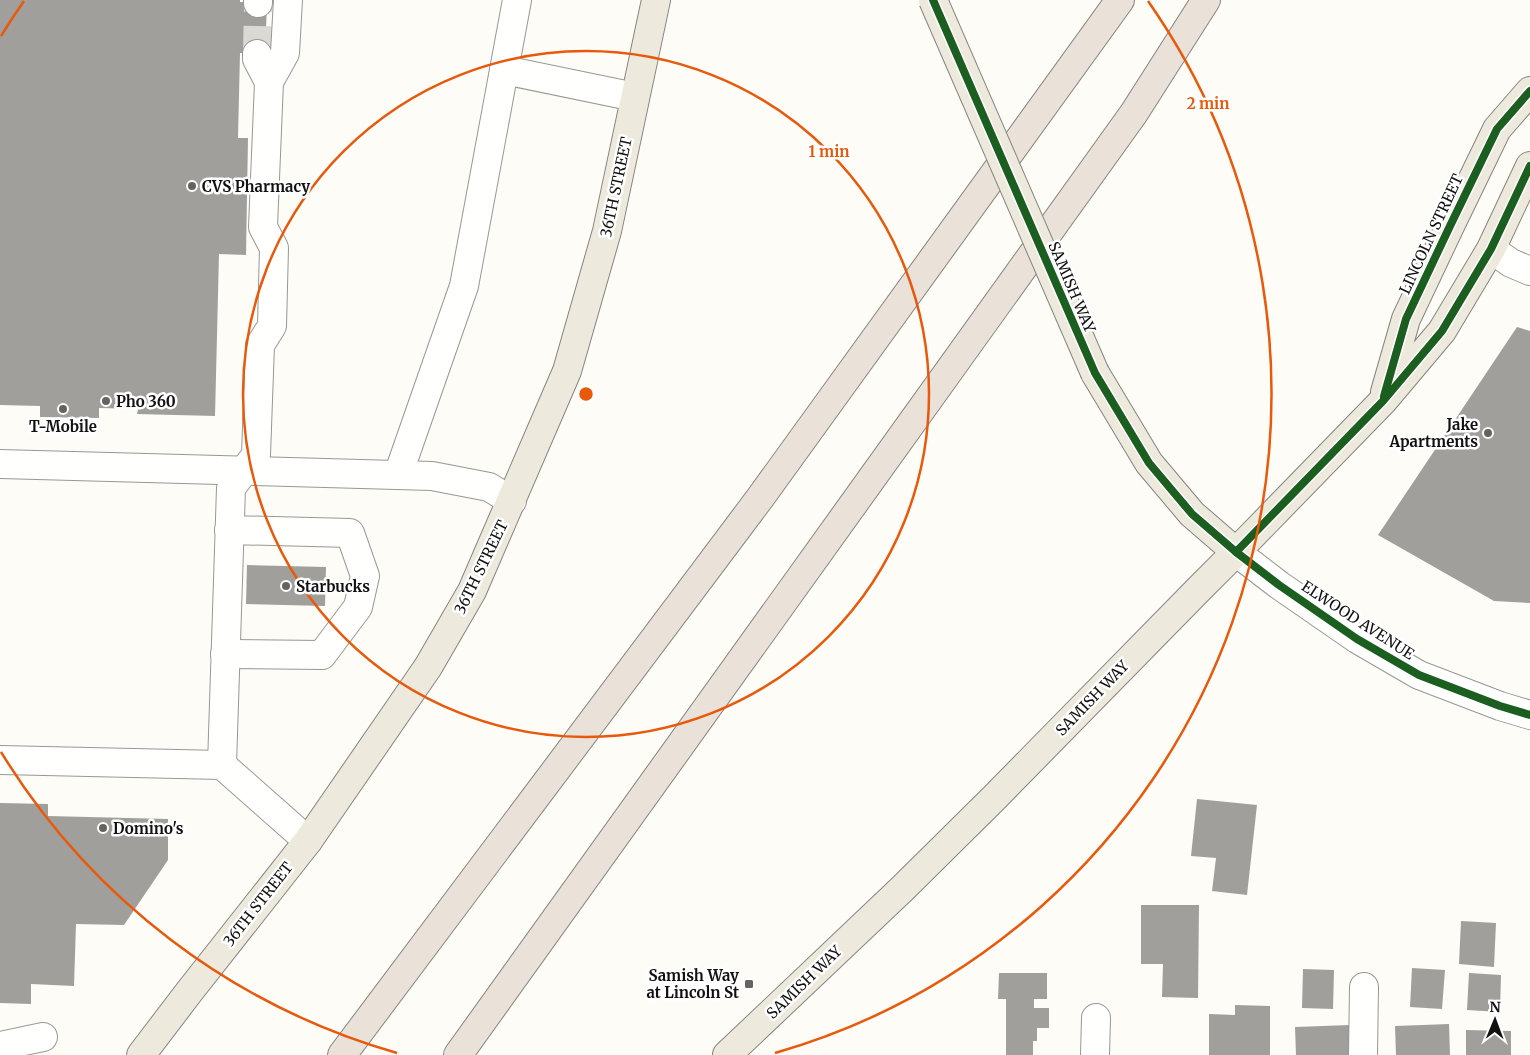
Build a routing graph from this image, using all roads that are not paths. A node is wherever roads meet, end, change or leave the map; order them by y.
1 (288, 0) edge
2 (517, 0) edge
3 (656, 0) edge
4 (933, 0) edge
5 (1120, 0) edge
6 (1206, 0) edge
7 (257, 54) tunnel mouth
8 (504, 70) junction
9 (269, 82) junction
10 (1530, 91) edge
11 (635, 97) junction
12 (1530, 166) edge
13 (1492, 249) junction
14 (1530, 271) edge
15 (1382, 401) junction
16 (0, 464) edge
17 (244, 471) junction
18 (398, 475) junction
19 (512, 501) junction
20 (229, 530) junction
21 (1236, 552) junction
22 (225, 654) junction
23 (1530, 715) edge
24 (0, 760) edge
25 (222, 765) junction
26 (308, 841) junction
27 (1364, 987) dead end
28 (1096, 1018) dead end
29 (43, 1038) dead end
30 (0, 1046) edge
31 (141, 1055) edge
32 (342, 1055) edge
33 (458, 1055) edge
34 (727, 1055) edge
35 (1096, 1055) edge
36 (1363, 1055) edge

1 - 9 street
2 - 8 street
3 - 11 main road, 36TH STREET
4 - 21 main road, SAMISH WAY, bridge
5 - 32 highway
6 - 33 highway
7 - 9 street
8 - 11 street
8 - 18 street
9 - 17 street
10 - 15 main road, LINCOLN STREET
11 - 19 main road, 36TH STREET
12 - 13 main road, LINCOLN STREET
13 - 14 street
13 - 15 main road, LINCOLN STREET
15 - 21 main road, LINCOLN STREET
16 - 17 street
17 - 18 street
17 - 20 street
18 - 19 street
19 - 26 main road, 36TH STREET
20 - 22 street
20 - 22 street
21 - 23 street, ELWOOD AVENUE
21 - 34 main road, SAMISH WAY
22 - 25 street
24 - 25 street
25 - 26 street
26 - 31 main road, 36TH STREET
27 - 36 street
28 - 35 street
29 - 30 street

